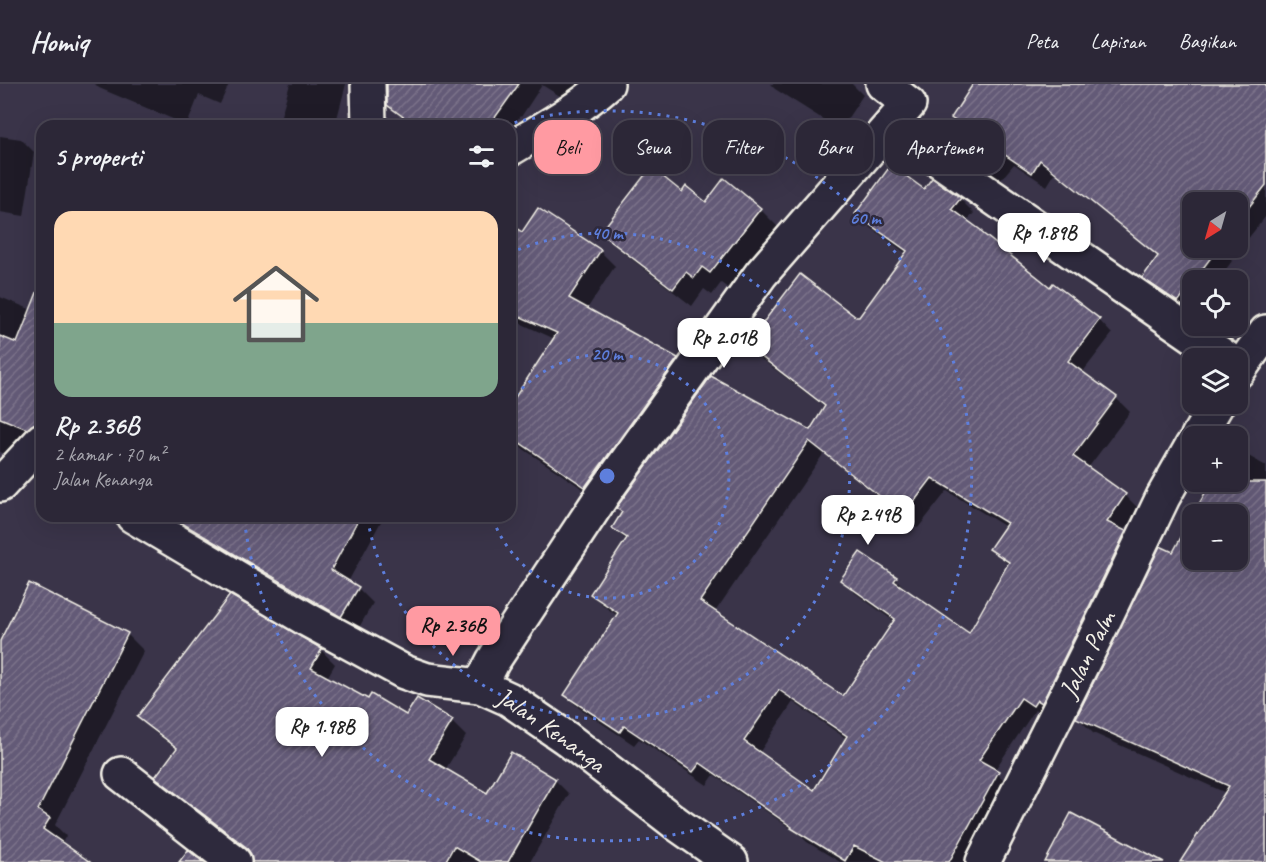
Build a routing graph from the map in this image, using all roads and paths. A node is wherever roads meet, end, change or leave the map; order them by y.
1 (368, 84) edge
2 (607, 84) edge
3 (883, 84) edge
4 (908, 105) edge
5 (369, 120) edge
6 (516, 145) edge
7 (1266, 332) edge
8 (1212, 348) edge
9 (1248, 352) edge
10 (36, 451) edge
11 (1182, 464) edge
12 (0, 485) edge
13 (142, 522) edge
14 (480, 686) junction
15 (122, 774) dead end
16 (234, 862) edge
17 (731, 862) edge
18 (983, 862) edge

1 - 5 street
2 - 6 street
3 - 4 street
4 - 8 street
4 - 14 street
7 - 9 street
10 - 12 street
11 - 18 street, Jalan Palm
13 - 14 street, Jalan Kenanga
14 - 17 street, Jalan Kenanga
15 - 16 street

